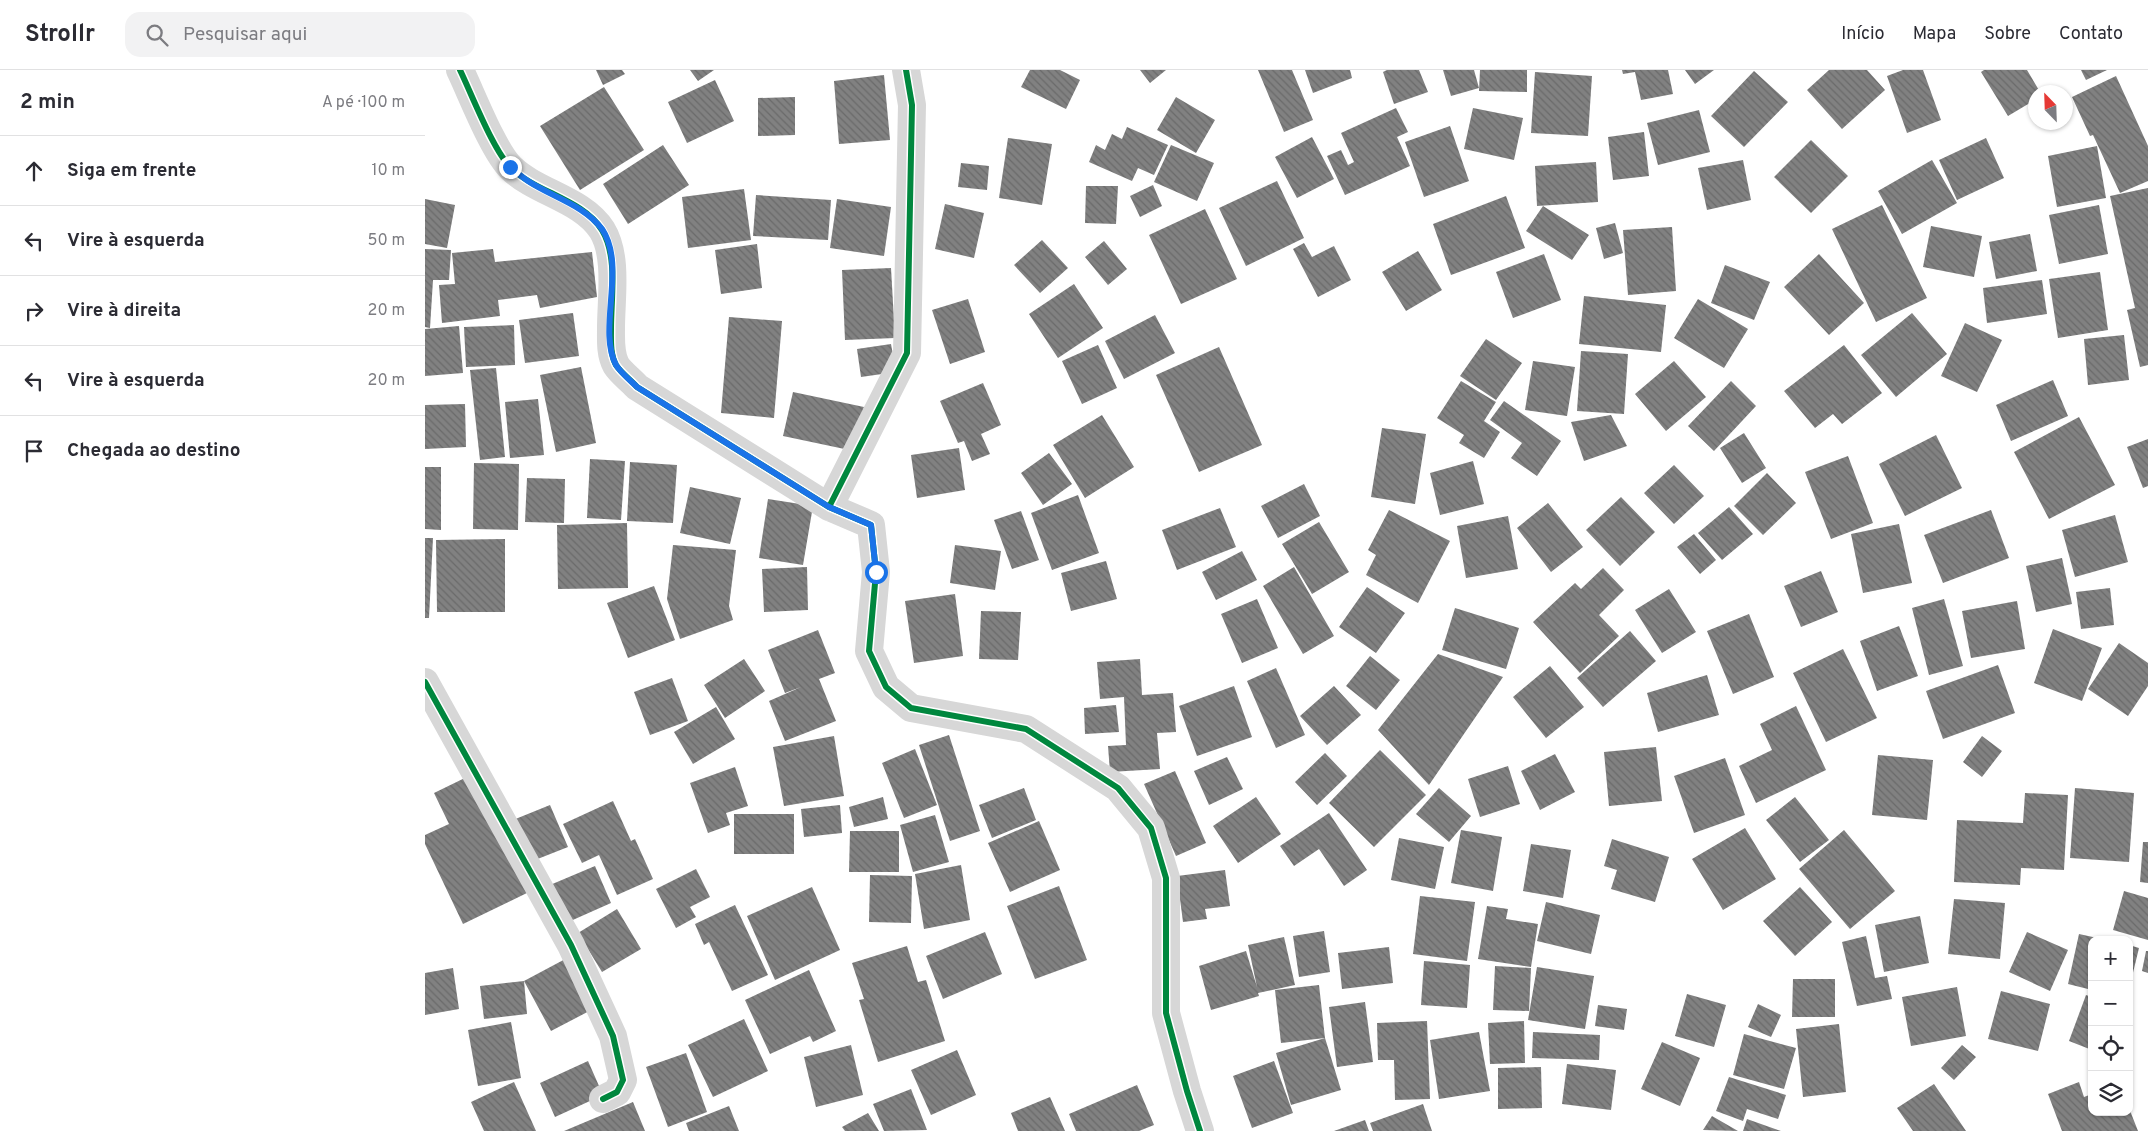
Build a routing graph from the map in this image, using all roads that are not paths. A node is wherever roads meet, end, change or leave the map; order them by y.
1 (460, 70) edge
2 (906, 70) edge
3 (829, 507) junction
4 (425, 682) edge
5 (603, 1099) dead end
6 (1201, 1131) edge

1 - 3 street
2 - 3 street
3 - 6 street
4 - 5 street

